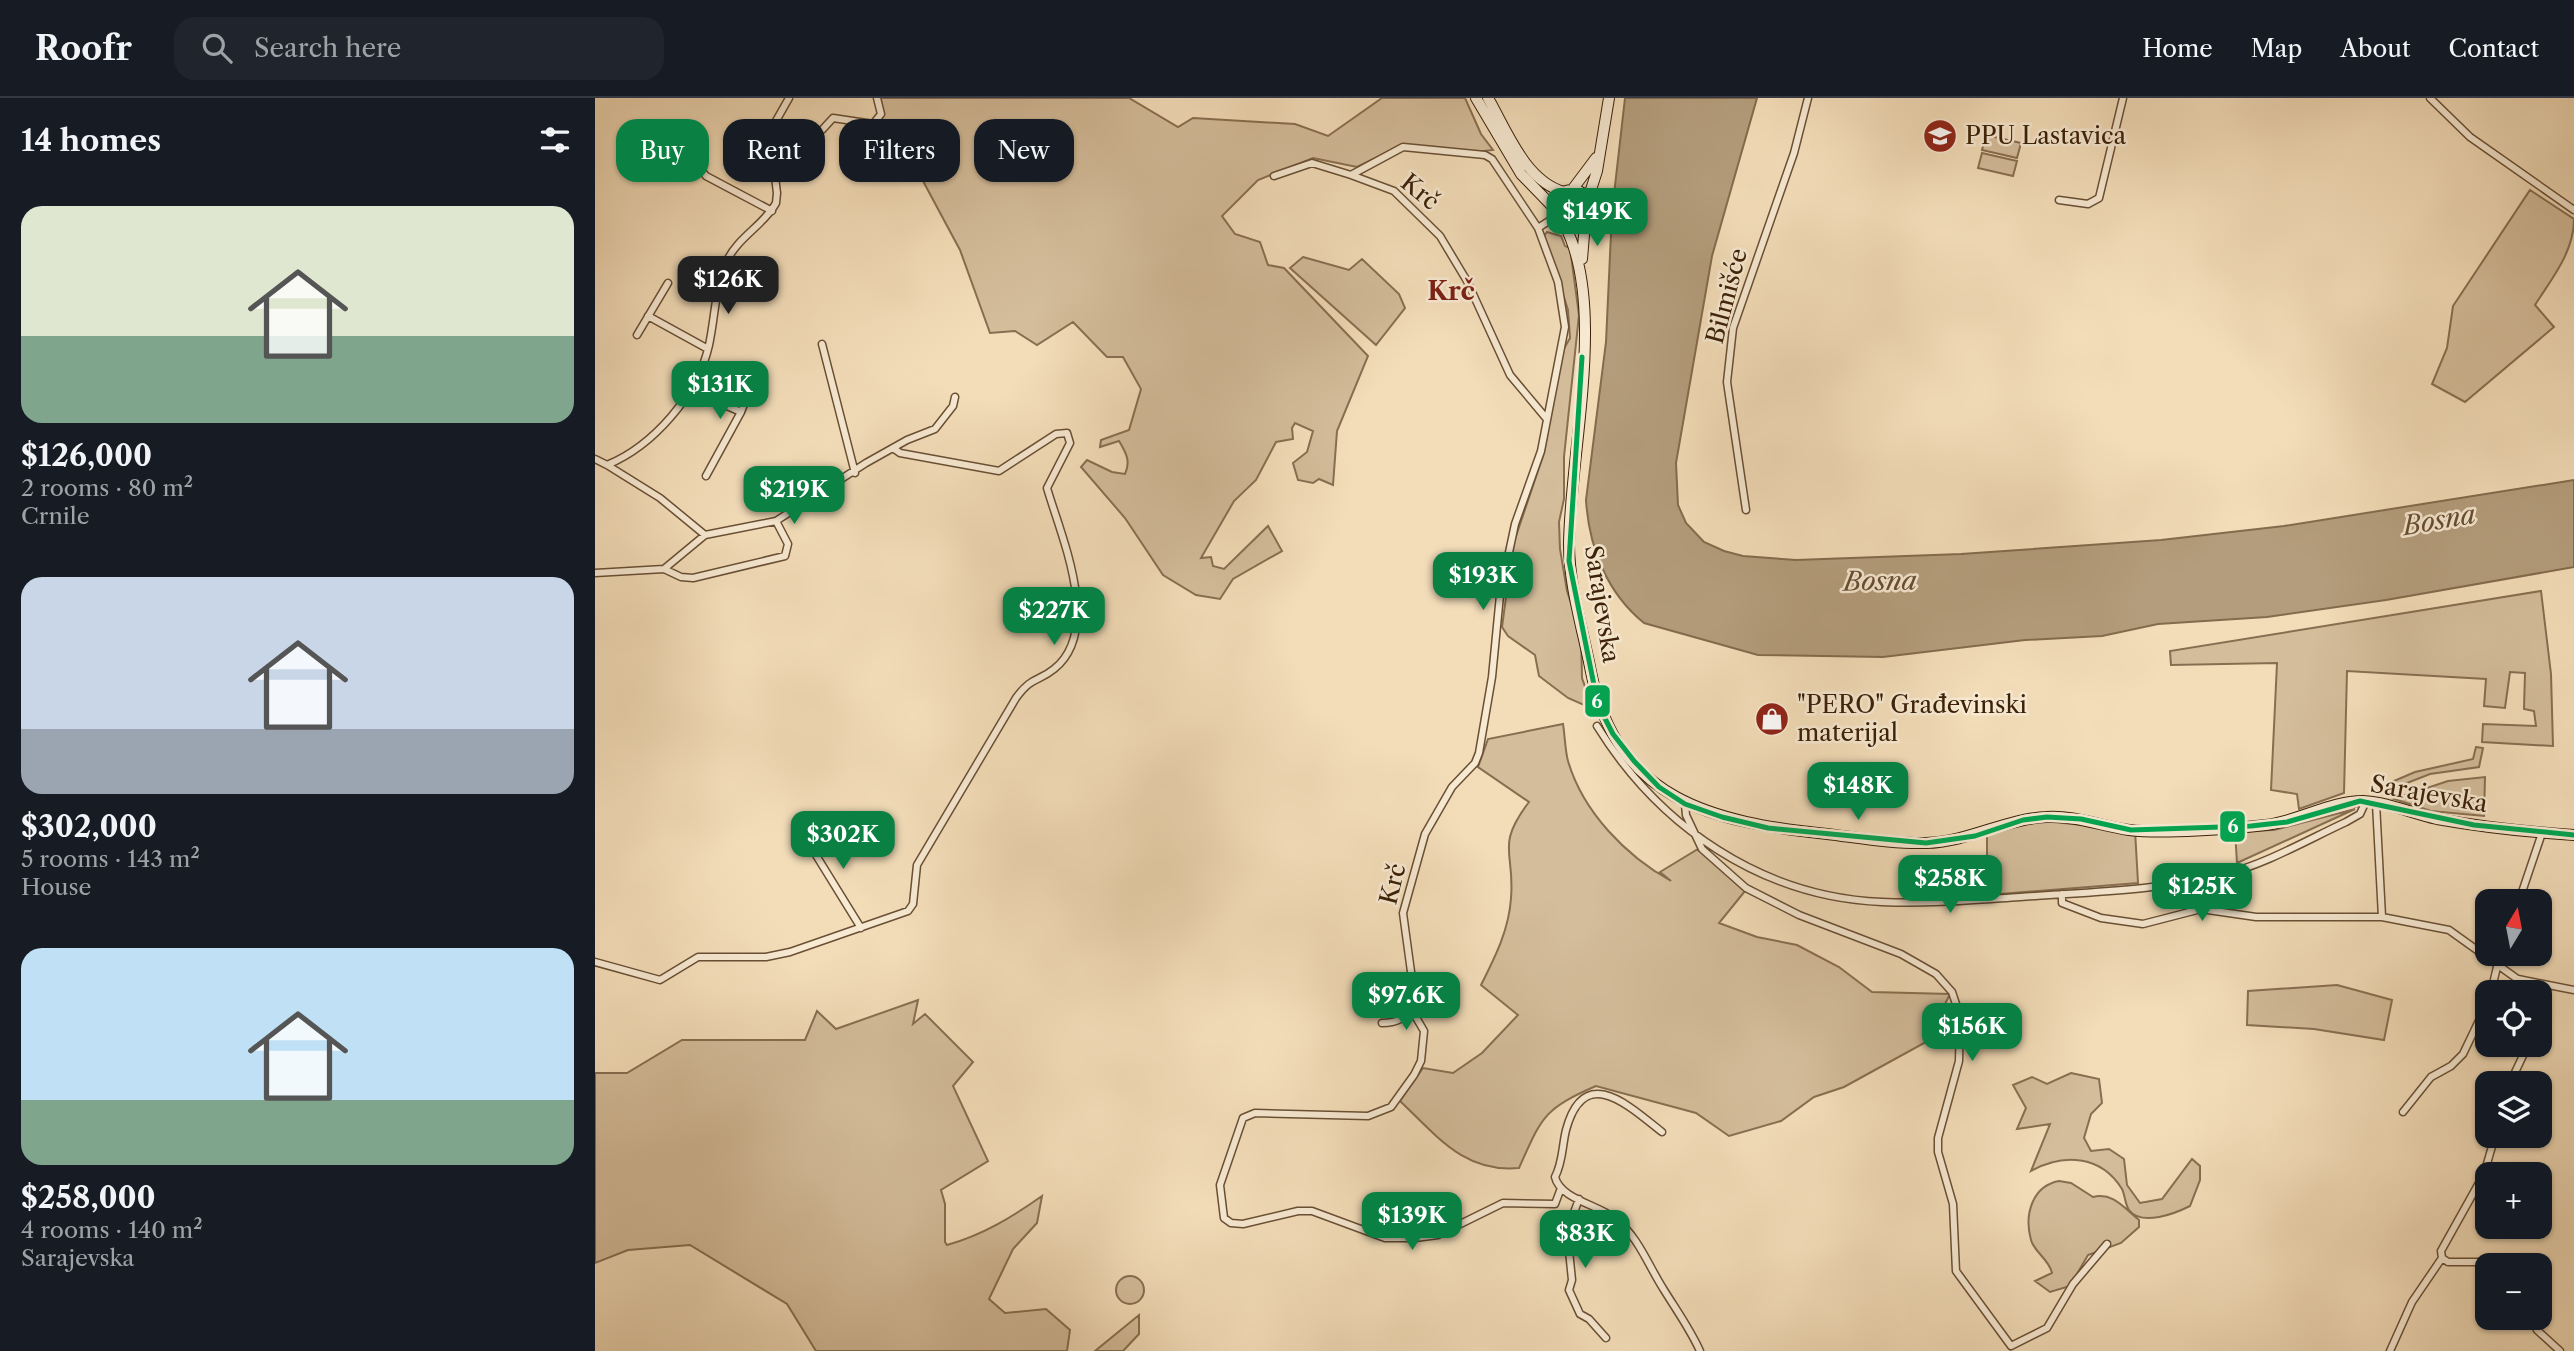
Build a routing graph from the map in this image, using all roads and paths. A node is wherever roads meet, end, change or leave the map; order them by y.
1 (789, 98) edge
2 (877, 98) edge
3 (1476, 98) edge
4 (1488, 98) edge
5 (1609, 98) edge
6 (1808, 98) edge
7 (2123, 98) edge
8 (2430, 98) edge
9 (825, 126) edge
10 (1601, 148) junction
11 (1351, 175) junction
12 (1274, 176) dead end
13 (709, 177) edge
14 (1568, 191) junction
15 (1588, 199) junction
16 (2059, 200) dead end
17 (2574, 210) edge
18 (772, 211) junction
19 (1554, 212) junction
20 (1585, 223) junction
21 (1565, 226) junction
22 (1538, 228) junction
23 (1581, 270) junction
24 (668, 283) dead end
25 (648, 316) junction
26 (637, 334) dead end
27 (822, 344) dead end
28 (708, 349) junction
29 (755, 376) dead end
30 (690, 390) junction
31 (955, 397) dead end
32 (741, 412) junction
33 (1546, 418) junction
34 (893, 448) junction
35 (595, 459) edge
36 (607, 465) junction
37 (855, 472) junction
38 (706, 476) dead end
39 (1746, 510) dead end
40 (776, 521) junction
41 (705, 535) junction
42 (664, 569) junction
43 (595, 573) edge
44 (1597, 726) dead end
45 (2371, 802) junction
46 (1685, 804) junction
47 (798, 826) dead end
48 (2542, 833) junction
49 (2574, 835) edge
50 (1699, 839) junction
51 (2523, 889) edge
52 (2062, 894) junction
53 (2382, 917) junction
54 (861, 928) junction
55 (595, 962) edge
56 (2497, 967) junction
57 (2516, 978) joint
58 (2494, 980) edge
59 (2574, 990) edge
60 (1410, 1007) junction
61 (1382, 1023) dead end
62 (2475, 1034) edge
63 (2403, 1112) dead end
64 (1662, 1132) dead end
65 (2492, 1148) edge
66 (1561, 1188) junction
67 (1579, 1199) junction
68 (2107, 1244) dead end
69 (2442, 1258) junction
70 (2475, 1262) edge
71 (2537, 1330) edge
72 (1606, 1338) dead end
73 (2011, 1346) junction
74 (1700, 1351) edge
75 (2004, 1351) edge
76 (2390, 1351) edge
77 (2560, 1351) edge

1 - 18 street
2 - 9 street
3 - 19 main road
4 - 14 main road
5 - 10 main road
6 - 39 street, Bilmišće
7 - 16 street
8 - 17 street
10 - 14 main road
10 - 15 main road
11 - 12 street
11 - 22 street, Krč
11 - 33 street, Krč
13 - 18 street
14 - 15 main road
14 - 19 main road
15 - 20 main road
18 - 28 street
19 - 21 main road
19 - 22 street
20 - 21 main road
20 - 23 main road, Sarajevska
21 - 23 main road, Sarajevska
22 - 33 street, Krč
23 - 46 main road, Sarajevska
24 - 25 street
25 - 26 street
25 - 28 street
27 - 37 street
28 - 30 street
29 - 32 street
30 - 32 street
30 - 36 street
31 - 34 street
32 - 38 street
33 - 60 street, Krč
34 - 37 street
34 - 54 street
35 - 36 street
36 - 41 street
37 - 40 street
40 - 41 street
40 - 42 street
41 - 42 street
42 - 43 street
44 - 50 street
45 - 46 main road, Sarajevska
45 - 48 main road, Sarajevska
45 - 52 street
45 - 53 street
46 - 50 street
47 - 54 street
48 - 49 main road, Sarajevska
48 - 51 street
50 - 52 street
50 - 73 street
52 - 53 street
53 - 56 street
54 - 55 street
56 - 57 street
56 - 58 street
57 - 59 street
60 - 61 street
60 - 66 street, Krč
62 - 63 street
64 - 66 street
65 - 69 street
66 - 67 street
67 - 72 street
67 - 74 street
68 - 73 street
69 - 70 street
69 - 76 street
71 - 77 street
73 - 75 street

